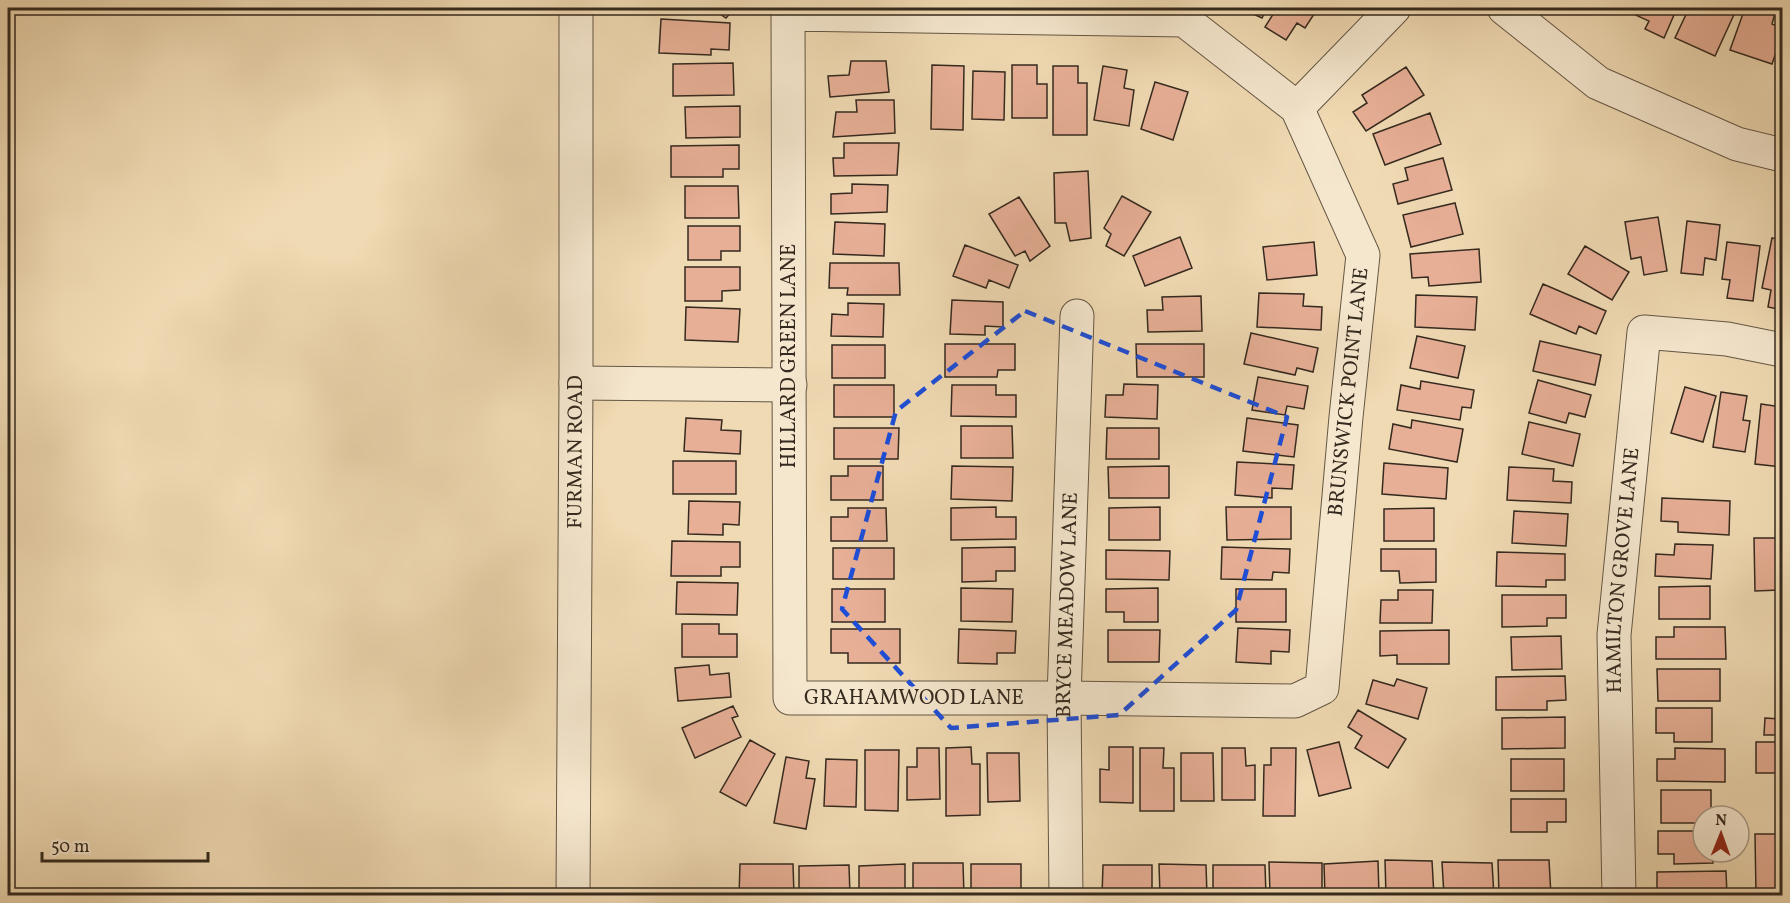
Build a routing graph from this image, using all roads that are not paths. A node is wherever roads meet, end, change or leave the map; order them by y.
1 (576, 8) edge
2 (1394, 8) edge
3 (1504, 8) edge
4 (788, 14) joint
5 (1297, 108) junction
6 (1782, 155) edge
7 (1077, 316) dead end
8 (1782, 350) edge
9 (576, 383) junction
10 (790, 385) junction
11 (1322, 688) joint
12 (790, 698) joint
13 (1064, 698) junction
14 (573, 896) edge
15 (1066, 896) edge
16 (1619, 896) edge

1 - 9 street, FURMAN ROAD
2 - 5 street
3 - 6 street
4 - 5 street, BRUNSWICK POINT LANE
4 - 10 street, HILLARD GREEN LANE
5 - 11 street, BRUNSWICK POINT LANE
7 - 13 street, BRYCE MEADOW LANE
8 - 16 street, HAMILTON GROVE LANE
9 - 10 street
9 - 14 street, FURMAN ROAD
10 - 12 street, HILLARD GREEN LANE
11 - 13 street, GRAHAMWOOD LANE
12 - 13 street, GRAHAMWOOD LANE
13 - 15 street, BRYCE MEADOW LANE

